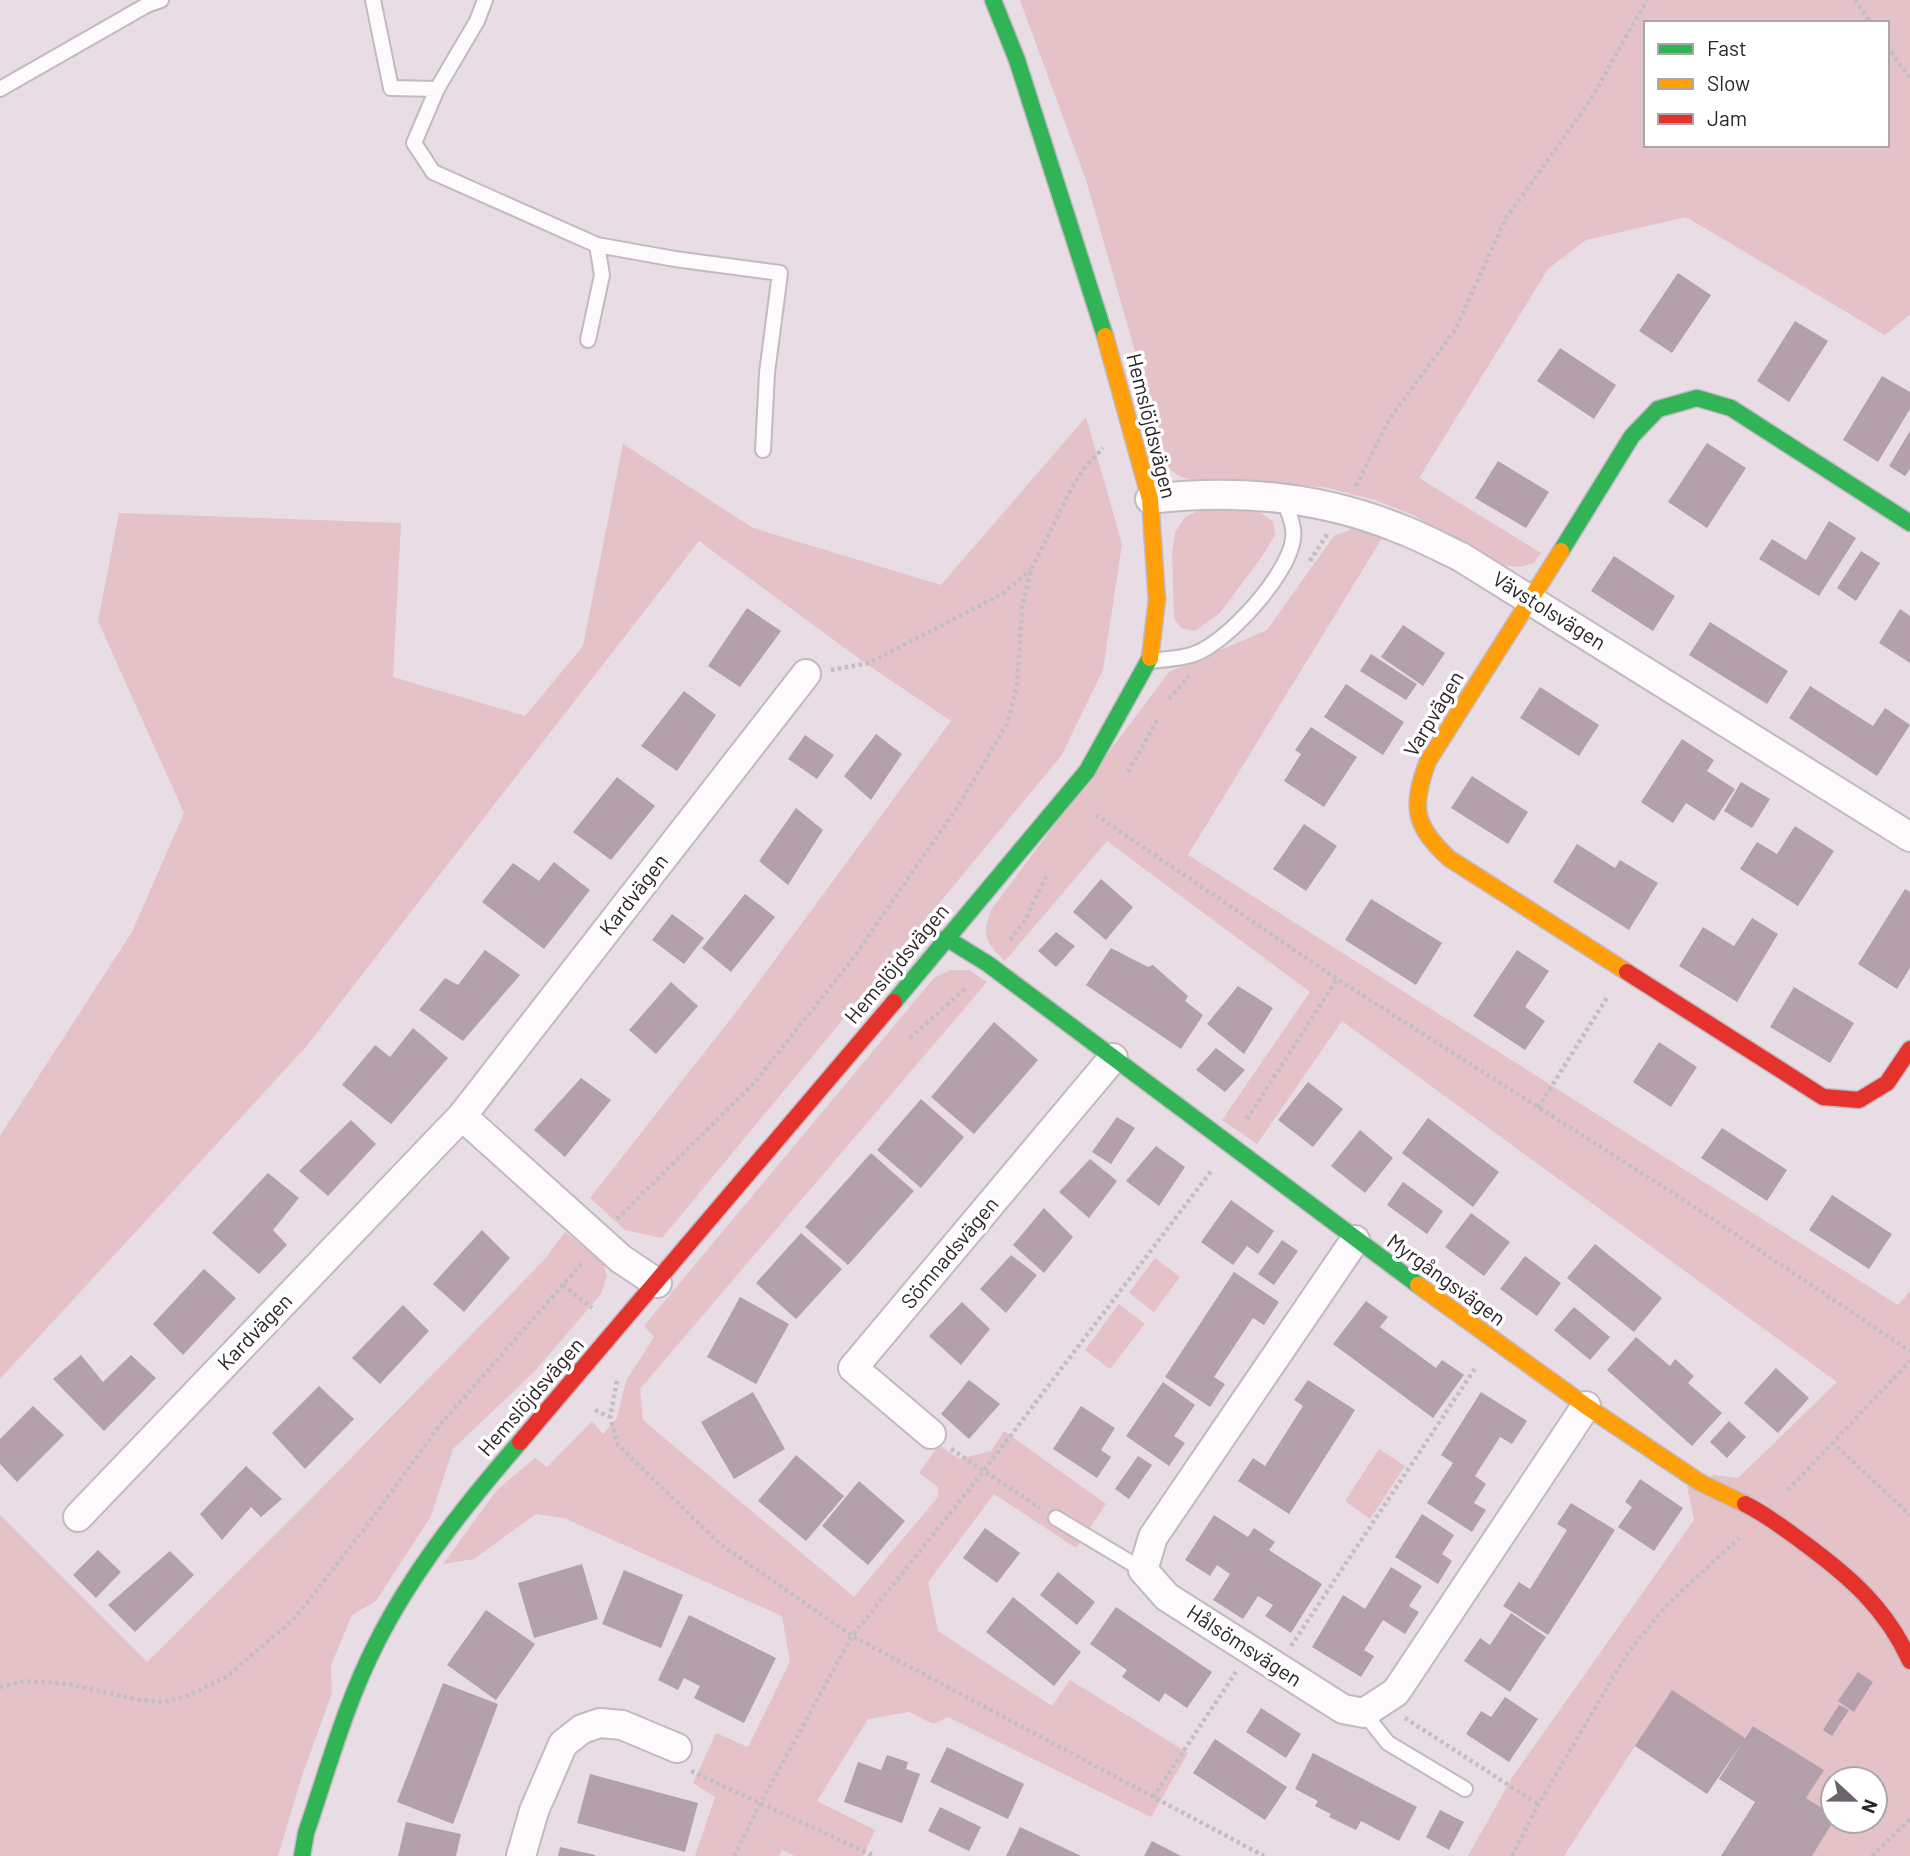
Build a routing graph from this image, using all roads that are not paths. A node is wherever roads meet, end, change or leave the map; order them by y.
1 (161, 0) edge
2 (373, 0) edge
3 (485, 0) edge
4 (993, 0) edge
5 (0, 89) edge
6 (438, 89) junction
7 (597, 246) junction
8 (588, 340) dead end
9 (763, 450) dead end
10 (1283, 497) junction
11 (1150, 499) junction
12 (1910, 523) edge
13 (1531, 600) junction
14 (1150, 662) junction
15 (806, 674) road end
16 (1910, 837) edge
17 (946, 938) junction
18 (1910, 1049) edge
19 (1113, 1058) junction
20 (462, 1116) junction
21 (1354, 1240) junction
22 (657, 1283) junction
23 (1586, 1406) junction
24 (931, 1434) road end
25 (78, 1517) dead end
26 (1056, 1518) road end
27 (1143, 1570) junction
28 (1910, 1661) edge
29 (1372, 1707) junction
30 (677, 1748) road end
31 (1465, 1789) dead end
32 (302, 1856) edge
33 (521, 1856) edge

1 - 5 lane
2 - 6 lane
3 - 6 lane
4 - 11 street, Hemslöjdsvägen
6 - 7 lane
7 - 8 lane
7 - 9 lane
10 - 11 street, Vävstolsvägen
10 - 13 street, Vävstolsvägen
10 - 14 lane
11 - 14 street, Hemslöjdsvägen
12 - 13 street, Varpvägen
13 - 16 street, Vävstolsvägen
13 - 18 street, Varpvägen
14 - 17 street, Hemslöjdsvägen
15 - 20 street, Kardvägen
17 - 19 street, Myrgångsvägen
17 - 22 street, Hemslöjdsvägen
19 - 21 street, Myrgångsvägen
19 - 24 street, Sömnadsvägen
20 - 22 street
20 - 25 street, Kardvägen
21 - 23 street, Myrgångsvägen
21 - 27 street
22 - 32 street, Hemslöjdsvägen
23 - 28 street, Myrgångsvägen
23 - 29 street
26 - 27 lane
27 - 29 street, Hålsömsvägen
29 - 31 lane
30 - 33 street

